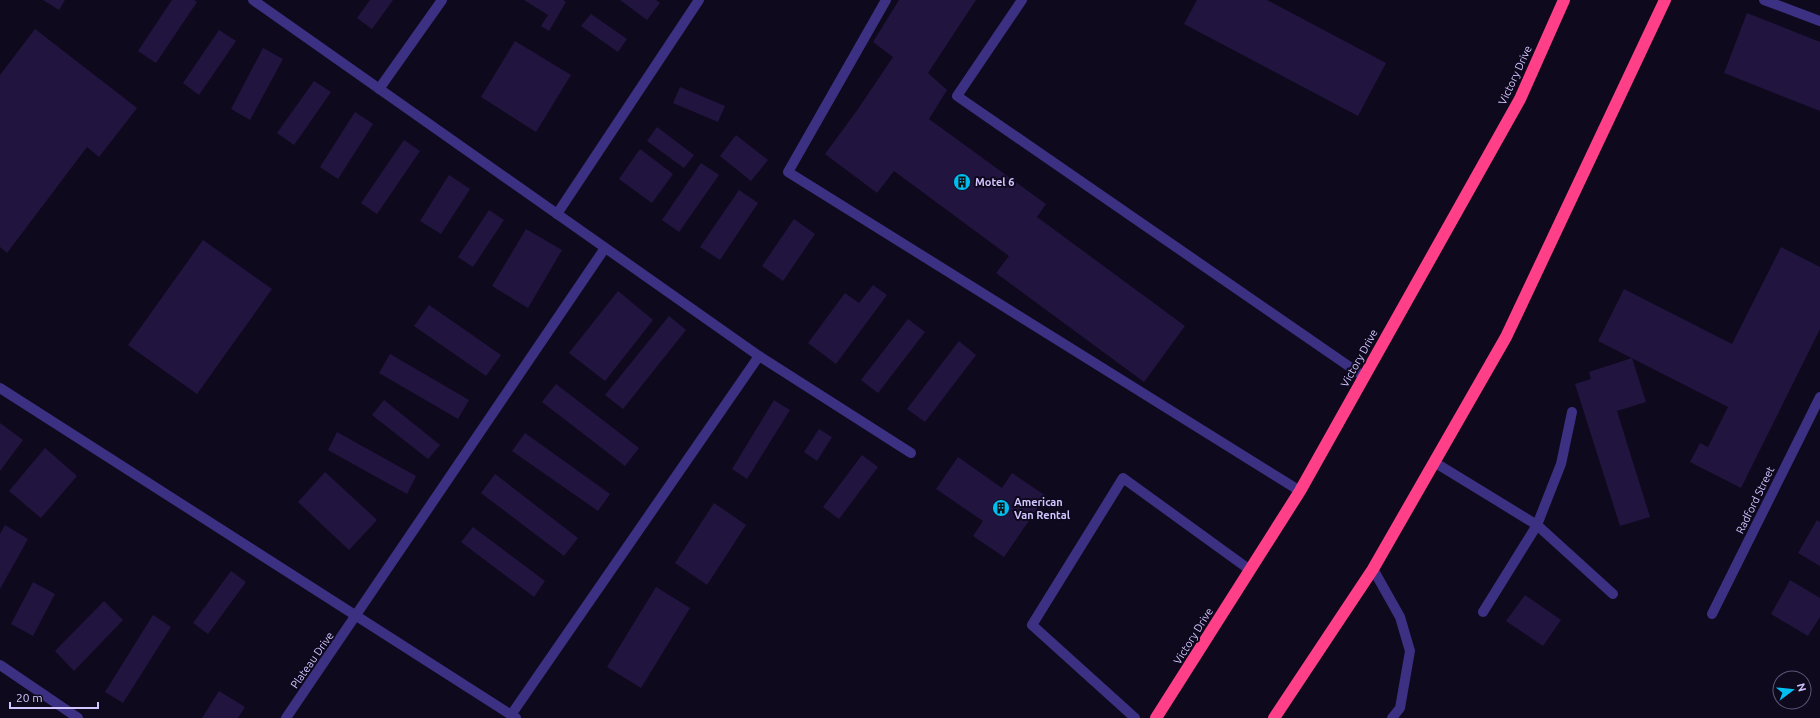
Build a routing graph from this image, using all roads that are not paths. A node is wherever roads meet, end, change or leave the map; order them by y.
1 (253, 0) edge
2 (442, 0) edge
3 (698, 0) edge
4 (886, 0) edge
5 (1022, 0) edge
6 (1564, 0) edge
7 (1665, 0) edge
8 (1764, 0) edge
9 (1820, 21) edge
10 (379, 89) junction
11 (557, 214) junction
12 (605, 248) junction
13 (759, 356) junction
14 (1363, 376) junction
15 (0, 388) edge
16 (1820, 396) edge
17 (1572, 412) dead end
18 (911, 453) dead end
19 (1434, 462) junction
20 (1300, 491) junction
21 (1537, 525) junction
22 (1374, 569) junction
23 (1250, 570) junction
24 (1614, 594) dead end
25 (1483, 612) dead end
26 (1712, 614) dead end
27 (357, 615) junction
28 (0, 665) edge
29 (513, 716) edge
30 (78, 718) edge
31 (286, 718) edge
32 (1135, 718) edge
33 (1156, 718) edge
34 (1274, 718) edge
35 (1392, 718) edge

1 - 10 street
2 - 10 street
3 - 11 street
4 - 20 street
5 - 14 street
6 - 14 highway, Victory Drive
7 - 19 highway
8 - 9 street
10 - 11 street
11 - 12 street
12 - 13 street
12 - 27 street, Plateau Drive
13 - 18 street
13 - 29 street
14 - 20 highway, Victory Drive
15 - 27 street
16 - 26 street, Radford Street
17 - 21 street
19 - 21 street
19 - 22 highway
20 - 23 highway, Victory Drive
21 - 24 street
21 - 25 street
22 - 34 highway
22 - 35 street
23 - 32 street
23 - 33 highway, Victory Drive
27 - 29 street
27 - 31 street, Plateau Drive
28 - 30 street

